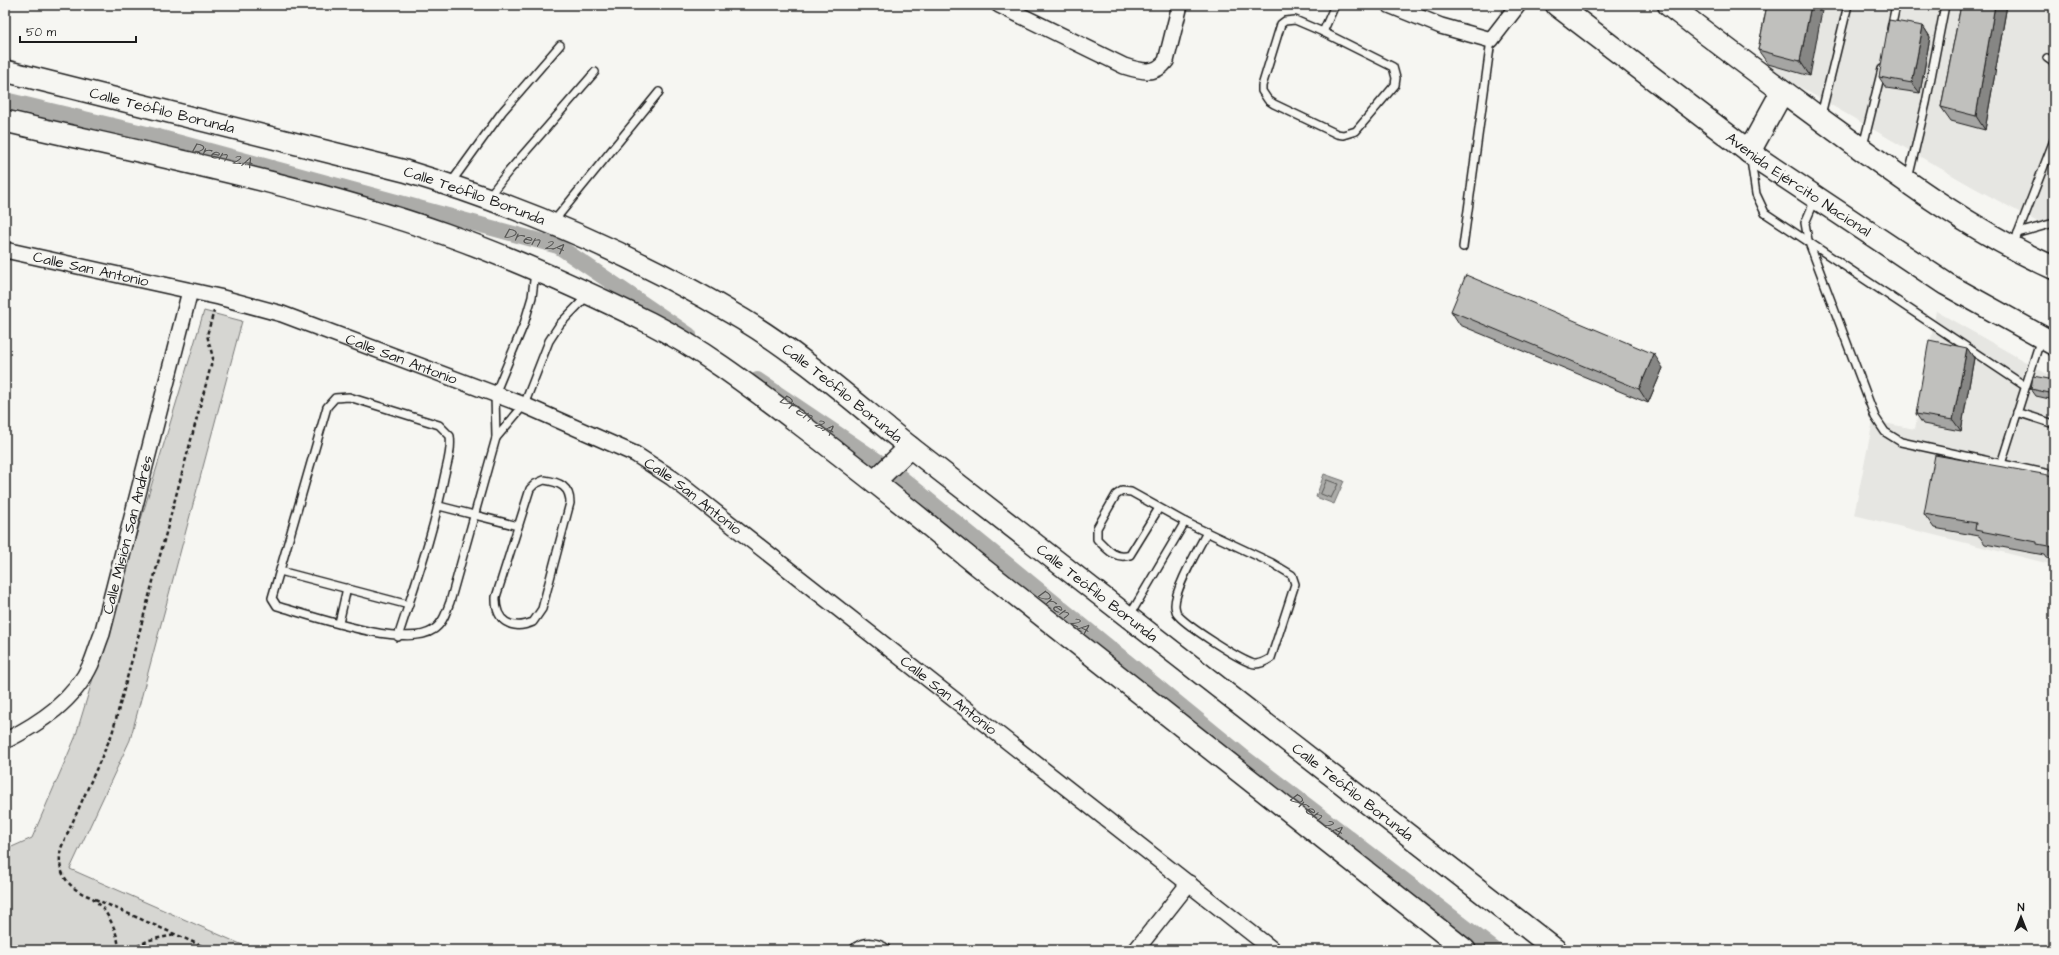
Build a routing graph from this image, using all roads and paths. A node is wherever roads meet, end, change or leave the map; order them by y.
1 (999, 5) edge
2 (1180, 5) edge
3 (1335, 5) edge
4 (1389, 5) edge
5 (1518, 5) edge
6 (1557, 5) edge
7 (1669, 5) edge
8 (1848, 5) edge
9 (1896, 5) edge
10 (1945, 5) edge
11 (1323, 32) junction
12 (1890, 34) edge
13 (1491, 40) junction
14 (560, 45) dead end
15 (2047, 58) dead end
16 (1883, 63) edge
17 (2054, 63) edge
18 (5, 71) edge
19 (595, 72) dead end
20 (659, 92) dead end
21 (1782, 92) junction
22 (1820, 119) junction
23 (5, 121) edge
24 (2054, 140) edge
25 (1862, 150) junction
26 (1749, 152) junction
27 (1908, 182) junction
28 (450, 185) junction
29 (488, 198) junction
30 (1816, 198) junction
31 (552, 223) junction
32 (2054, 223) edge
33 (1808, 240) junction
34 (2015, 241) junction
35 (1463, 247) dead end
36 (5, 250) edge
37 (2054, 268) edge
38 (536, 270) junction
39 (190, 291) junction
40 (588, 295) junction
41 (219, 297) junction
42 (2048, 340) edge
43 (2025, 386) junction
44 (495, 394) junction
45 (524, 406) junction
46 (2017, 412) junction
47 (2054, 424) edge
48 (496, 438) junction
49 (906, 451) junction
50 (2001, 464) junction
51 (2054, 475) edge
52 (878, 478) junction
53 (439, 506) junction
54 (1159, 508) junction
55 (476, 515) junction
56 (1185, 522) junction
57 (518, 526) junction
58 (1207, 532) junction
59 (280, 571) junction
60 (347, 588) junction
61 (409, 604) junction
62 (1129, 617) junction
63 (339, 623) junction
64 (398, 637) junction
65 (5, 741) edge
66 (1190, 883) junction
67 (93, 898) junction
68 (176, 934) junction
69 (119, 950) edge
70 (131, 950) edge
71 (211, 950) edge
72 (858, 950) edge
73 (882, 950) edge
74 (1136, 950) edge
75 (1273, 950) edge
76 (1465, 950) edge
77 (1556, 950) edge

1 - 2 street
3 - 11 lane
4 - 13 street
5 - 13 street
6 - 26 main road, Avenida Ejército Nacional
7 - 21 main road
8 - 22 lane
9 - 12 lane
10 - 27 lane
11 - 11 lane
13 - 35 lane
14 - 28 lane
15 - 17 lane
16 - 25 lane
18 - 28 main road, Calle Teófilo Borunda
19 - 29 lane
20 - 31 lane
21 - 22 main road
21 - 26 main road
22 - 25 main road
23 - 38 main road
24 - 34 lane
25 - 27 main road
26 - 30 main road, Avenida Ejército Nacional
26 - 33 lane
27 - 34 main road
28 - 29 main road, Calle Teófilo Borunda
29 - 31 main road, Calle Teófilo Borunda
30 - 33 lane
30 - 42 main road, Avenida Ejército Nacional
31 - 49 main road, Calle Teófilo Borunda
32 - 34 lane
33 - 43 lane
33 - 50 lane
34 - 37 main road
36 - 39 street, Calle San Antonio
38 - 40 main road
38 - 44 lane
39 - 41 street, Calle San Antonio
39 - 65 street, Calle Misión San Andrés
40 - 45 lane
40 - 52 main road
41 - 44 street, Calle San Antonio
41 - 67 path
42 - 43 lane
43 - 46 lane
44 - 45 street, Calle San Antonio
44 - 48 lane
45 - 48 lane
45 - 66 street, Calle San Antonio
46 - 47 lane
46 - 50 lane
48 - 55 lane
49 - 52 main road
49 - 62 main road, Calle Teófilo Borunda
50 - 51 lane
52 - 76 main road
53 - 55 lane
53 - 59 lane
53 - 61 lane
54 - 54 lane
54 - 56 lane
55 - 57 lane
55 - 64 lane
56 - 58 lane
56 - 62 lane
57 - 57 lane
58 - 58 lane
59 - 60 lane
59 - 63 lane
60 - 61 lane
60 - 63 lane
61 - 64 lane
62 - 77 main road, Calle Teófilo Borunda
63 - 64 lane
66 - 74 street
66 - 75 street, Calle San Antonio
67 - 68 path
67 - 69 path
68 - 70 path
68 - 71 path
72 - 73 street

